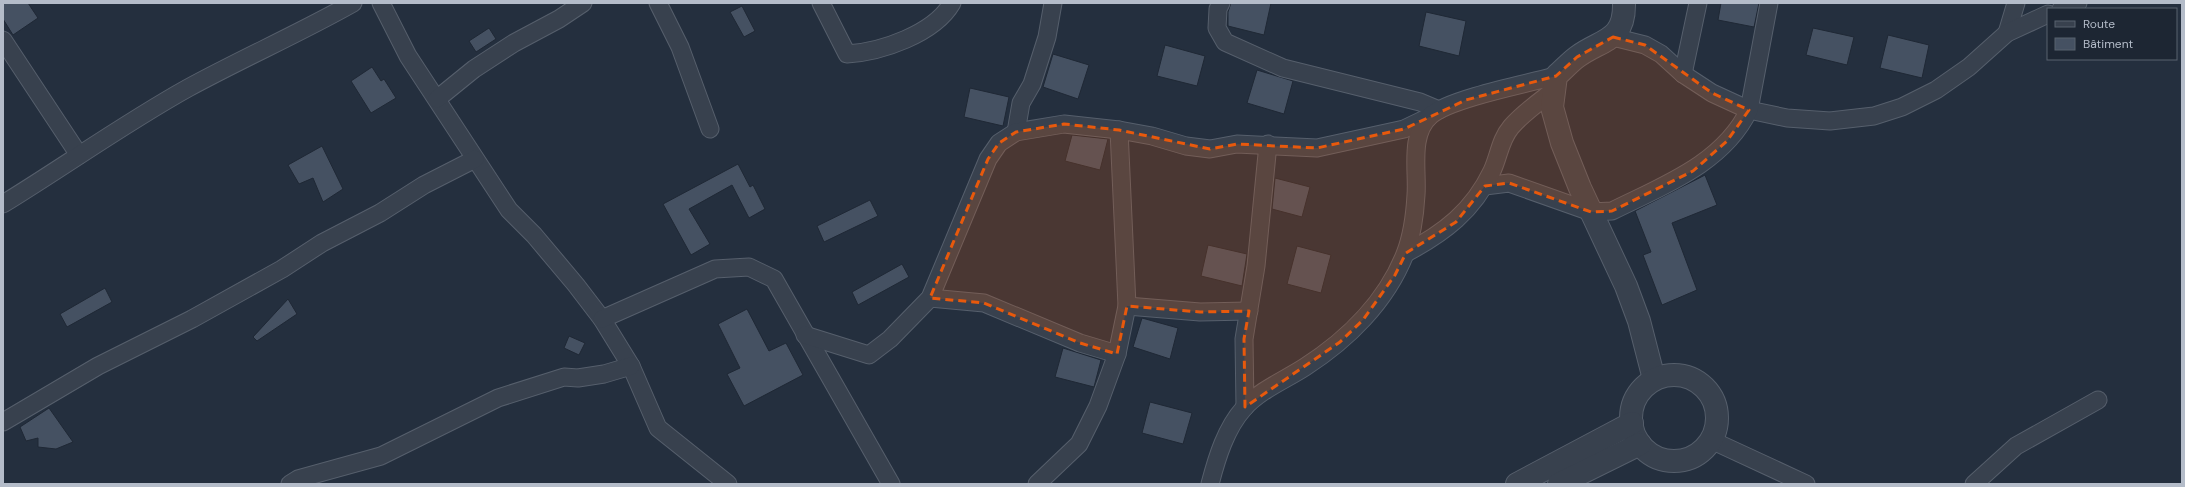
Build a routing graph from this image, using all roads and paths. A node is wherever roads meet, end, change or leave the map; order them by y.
1 (353, 3) edge
2 (380, 3) edge
3 (583, 3) edge
4 (658, 3) edge
5 (821, 3) edge
6 (952, 3) edge
7 (1052, 3) edge
8 (1221, 3) edge
9 (1624, 3) edge
10 (1698, 3) edge
11 (1769, 3) edge
12 (2016, 3) edge
13 (2078, 3) edge
14 (2064, 8) edge
15 (2047, 14) edge
16 (2007, 33) junction
17 (1613, 37) junction
18 (3, 40) edge
19 (1683, 74) junction
20 (1554, 84) junction
21 (437, 99) junction
22 (1749, 110) junction
23 (1434, 113) junction
24 (710, 129) dead end
25 (1119, 130) junction
26 (1016, 132) junction
27 (1268, 144) junction
28 (79, 155) junction
29 (475, 159) junction
30 (1485, 186) junction
31 (3, 204) edge
32 (1591, 212) junction
33 (1406, 253) junction
34 (930, 298) junction
35 (1127, 306) junction
36 (1249, 311) junction
37 (602, 319) junction
38 (805, 335) junction
39 (1117, 354) junction
40 (631, 366) junction
41 (1654, 379) junction
42 (2098, 400) dead end
43 (1245, 406) junction
44 (3, 422) edge
45 (1632, 423) junction
46 (1711, 440) junction
47 (1640, 444) junction
48 (290, 484) edge
49 (728, 484) edge
50 (891, 484) edge
51 (1037, 484) edge
52 (1210, 484) edge
53 (1517, 484) edge
54 (1559, 484) edge
55 (1806, 484) edge
56 (1974, 484) edge

1 - 28 street
2 - 21 street
3 - 21 street
4 - 24 street
5 - 6 street
7 - 26 street
8 - 23 street
9 - 17 street
10 - 19 street
11 - 22 street
12 - 16 street
13 - 14 street
15 - 16 street
16 - 22 street
17 - 19 street
17 - 20 street
18 - 28 street
19 - 22 street
20 - 23 street
20 - 30 street
20 - 32 street
21 - 29 street
22 - 32 street
23 - 27 street
23 - 33 street
25 - 26 street
25 - 27 street
25 - 35 street
26 - 34 street
27 - 36 street
28 - 31 street
29 - 37 street
29 - 44 street
30 - 32 street
30 - 33 street
32 - 41 street
33 - 43 street
34 - 38 street
34 - 39 street
35 - 36 street
35 - 39 street
36 - 43 street
37 - 38 street
37 - 40 street
38 - 50 street
39 - 51 street
40 - 48 street
40 - 49 street
41 - 45 street
41 - 46 street
42 - 56 street
43 - 52 street
45 - 47 street
45 - 53 street
46 - 47 street
46 - 55 street
47 - 54 street

